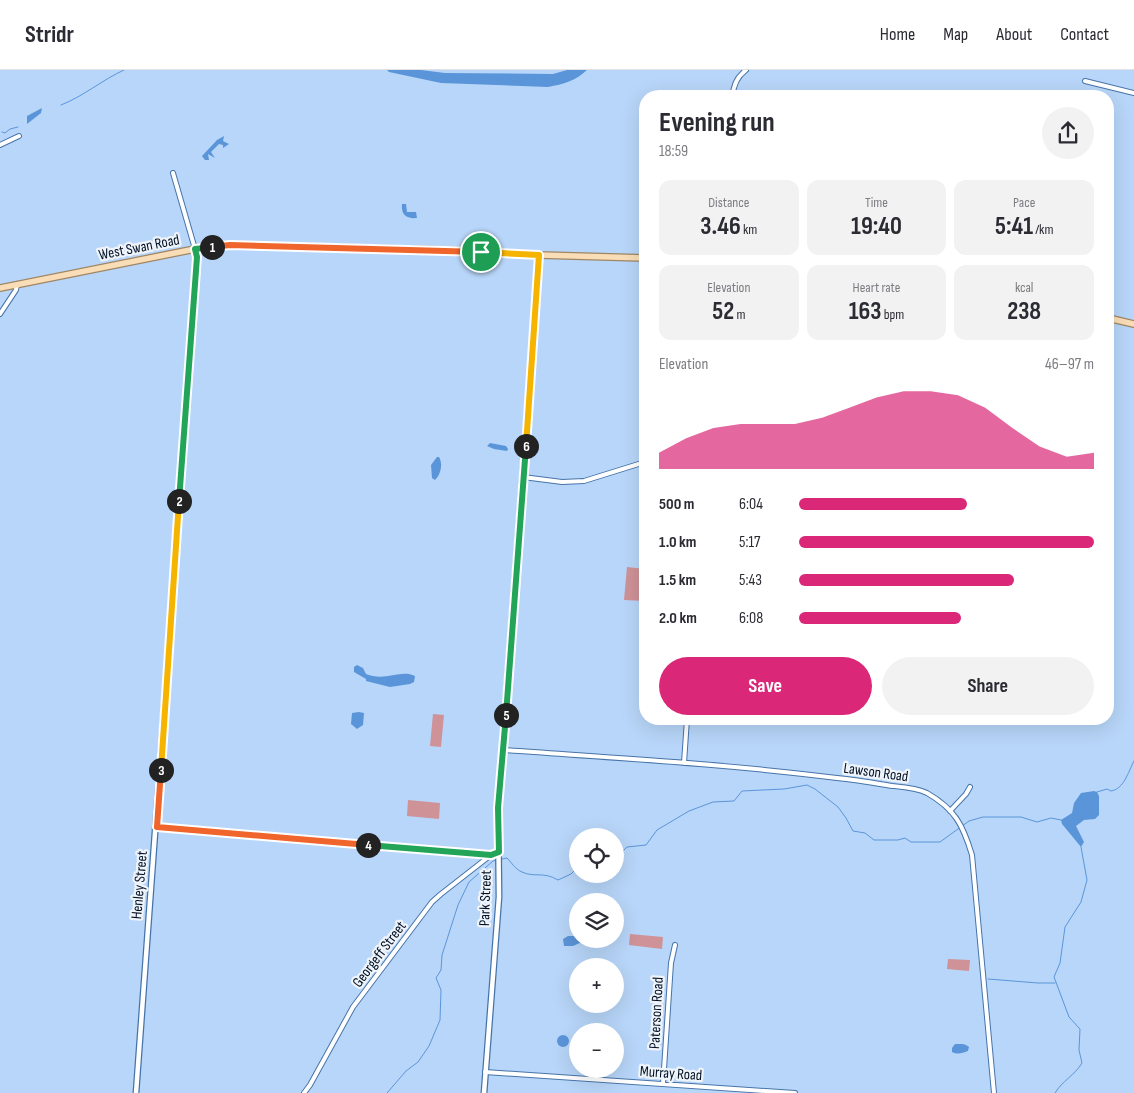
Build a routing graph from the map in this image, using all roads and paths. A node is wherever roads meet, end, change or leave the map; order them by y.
1 (746, 70) edge
2 (1085, 81) dead end
3 (734, 90) edge
4 (1134, 93) edge
5 (20, 136) dead end
6 (0, 145) edge
7 (173, 173) dead end
8 (195, 249) junction
9 (539, 255) junction
10 (639, 258) edge
11 (17, 284) junction
12 (0, 288) edge
13 (0, 314) edge
14 (1114, 319) edge
15 (1134, 324) edge
16 (639, 464) edge
17 (523, 478) junction
18 (687, 725) edge
19 (504, 750) junction
20 (684, 763) junction
21 (970, 787) dead end
22 (950, 811) junction
23 (157, 827) junction
24 (499, 852) junction
25 (491, 855) junction
26 (675, 945) dead end
27 (485, 1072) junction
28 (663, 1084) junction
29 (136, 1093) edge
30 (304, 1093) edge
31 (484, 1093) edge
32 (795, 1093) edge
33 (994, 1093) edge

1 - 3 street
2 - 4 street
5 - 6 street
7 - 8 street, Henley Street
8 - 9 main road, West Swan Road
8 - 11 main road, West Swan Road
8 - 23 street, Henley Street
9 - 10 main road, West Swan Road
9 - 17 street, Park Street
11 - 12 main road, West Swan Road
11 - 13 street
14 - 15 main road
16 - 17 street
17 - 19 street, Park Street
18 - 20 street
19 - 20 street, Lawson Road
19 - 24 street, Park Street
20 - 22 street, Lawson Road
21 - 22 street
22 - 33 street, Lawson Road
23 - 25 street
23 - 29 street, Henley Street
24 - 25 street, Georgeff Street
24 - 27 street, Park Street
25 - 30 street, Georgeff Street
26 - 28 street, Paterson Road
27 - 28 street, Murray Road
27 - 31 street, Park Street
28 - 32 street, Murray Road

